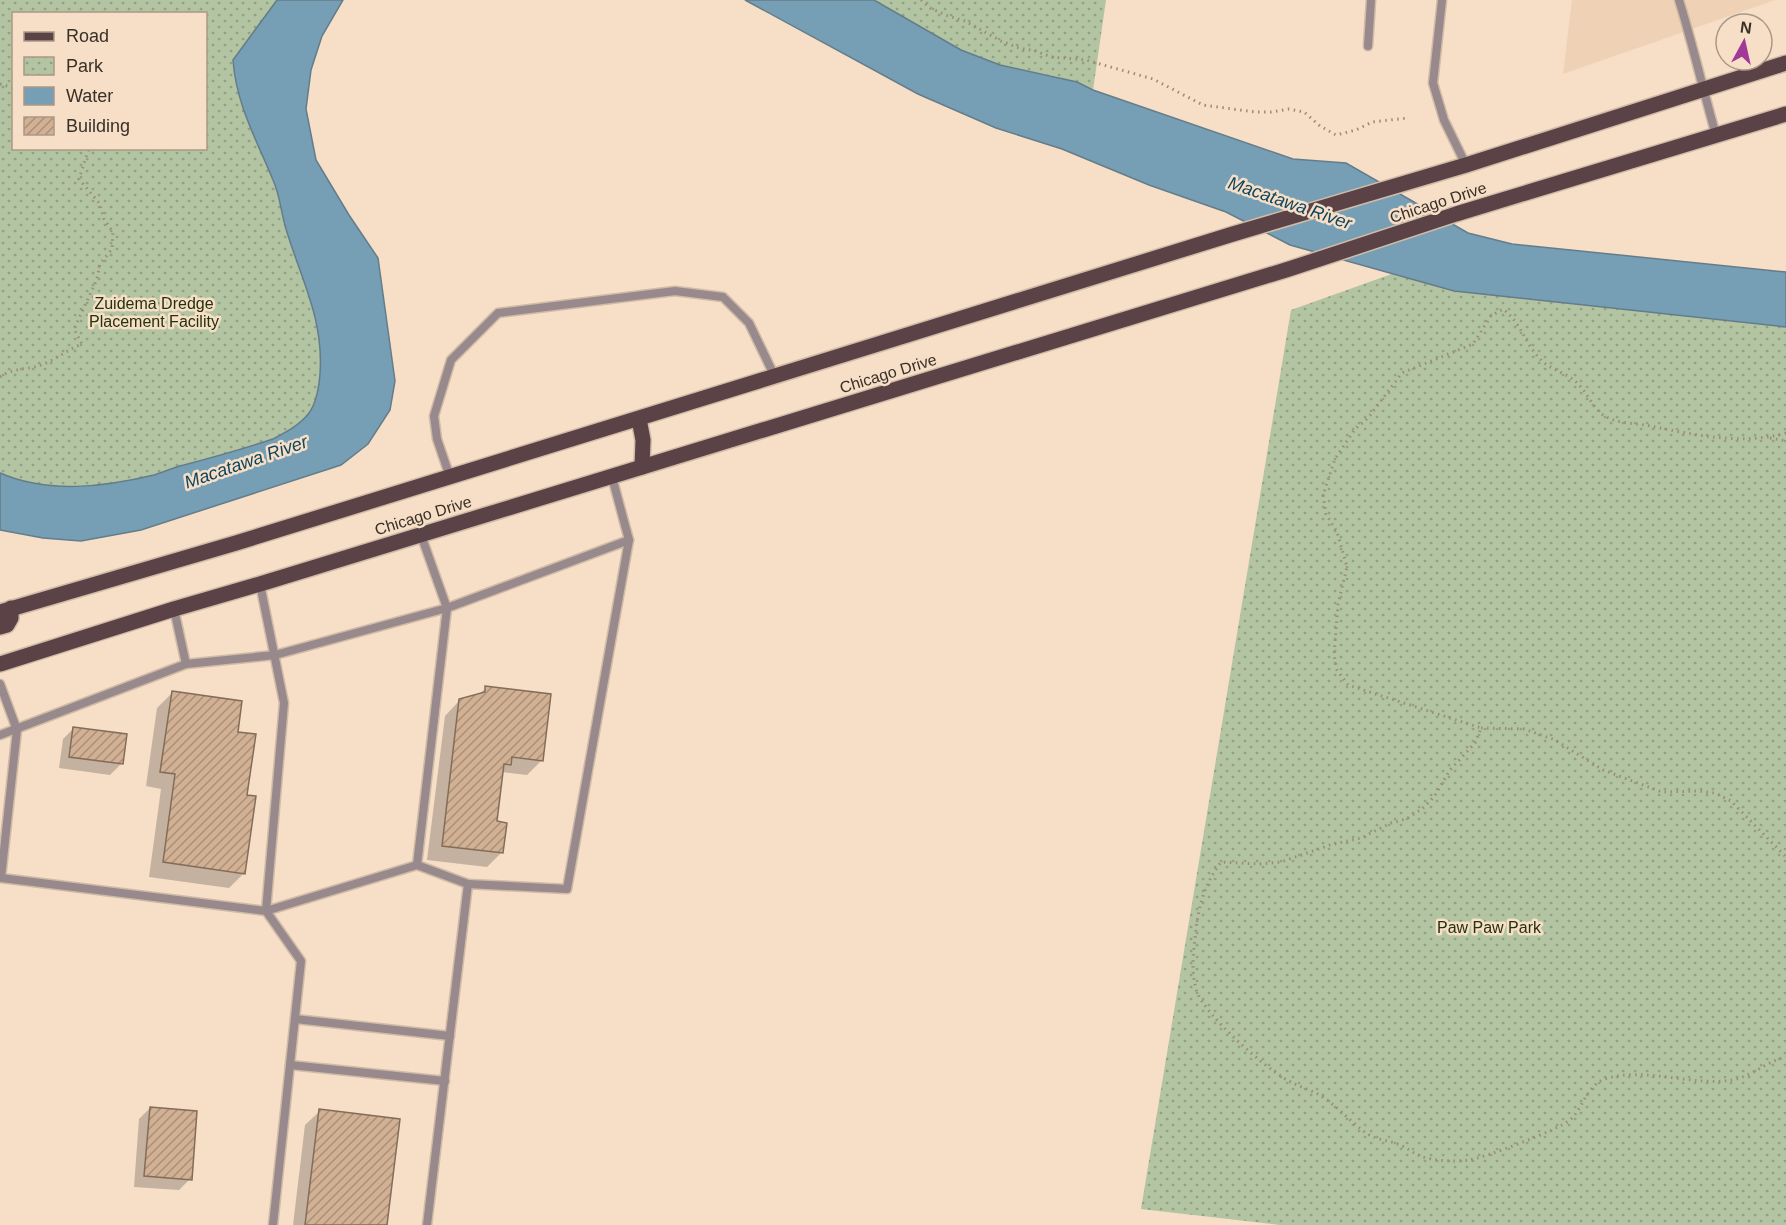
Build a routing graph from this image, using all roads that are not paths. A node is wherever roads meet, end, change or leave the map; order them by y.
1 (1371, 0) edge
2 (1442, 0) edge
3 (1679, 0) edge
4 (1368, 46) dead end
5 (1786, 63) edge
6 (1702, 89) junction
7 (1786, 114) edge
8 (1716, 135) junction
9 (1466, 165) junction
10 (775, 377) junction
11 (639, 419) junction
12 (642, 467) junction
13 (450, 477) junction
14 (612, 477) junction
15 (421, 535) junction
16 (629, 540) junction
17 (260, 584) junction
18 (174, 609) junction
19 (447, 609) junction
20 (5, 610) edge
21 (0, 627) edge
22 (275, 656) junction
23 (0, 664) edge
24 (186, 664) junction
25 (0, 684) edge
26 (17, 730) junction
27 (0, 735) edge
28 (417, 864) junction
29 (468, 884) junction
30 (266, 911) junction
31 (295, 1019) junction
32 (450, 1036) junction
33 (290, 1065) junction
34 (445, 1081) junction
35 (273, 1225) edge
36 (427, 1225) edge

1 - 4 lane
2 - 9 lane
3 - 6 lane
5 - 6 main road, Chicago Drive
6 - 8 lane
6 - 9 main road, Chicago Drive
7 - 8 main road, Chicago Drive
8 - 12 main road, Chicago Drive
9 - 10 main road, Chicago Drive
10 - 11 main road, Chicago Drive
10 - 13 lane
11 - 12 main road
11 - 13 main road, Chicago Drive
12 - 14 main road, Chicago Drive
13 - 20 main road, Chicago Drive
14 - 15 main road, Chicago Drive
14 - 16 lane
15 - 17 main road, Chicago Drive
15 - 19 lane
16 - 19 lane
16 - 29 lane
17 - 18 main road, Chicago Drive
17 - 22 lane
18 - 23 main road, Chicago Drive
18 - 24 lane
19 - 22 lane
19 - 28 lane
20 - 21 main road
22 - 24 lane
22 - 30 lane
24 - 26 lane
25 - 26 lane
26 - 27 lane
26 - 30 lane
28 - 29 lane
28 - 30 lane
29 - 32 lane
30 - 31 lane
31 - 32 lane
31 - 33 lane
32 - 34 lane
33 - 34 lane
33 - 35 lane
34 - 36 lane

